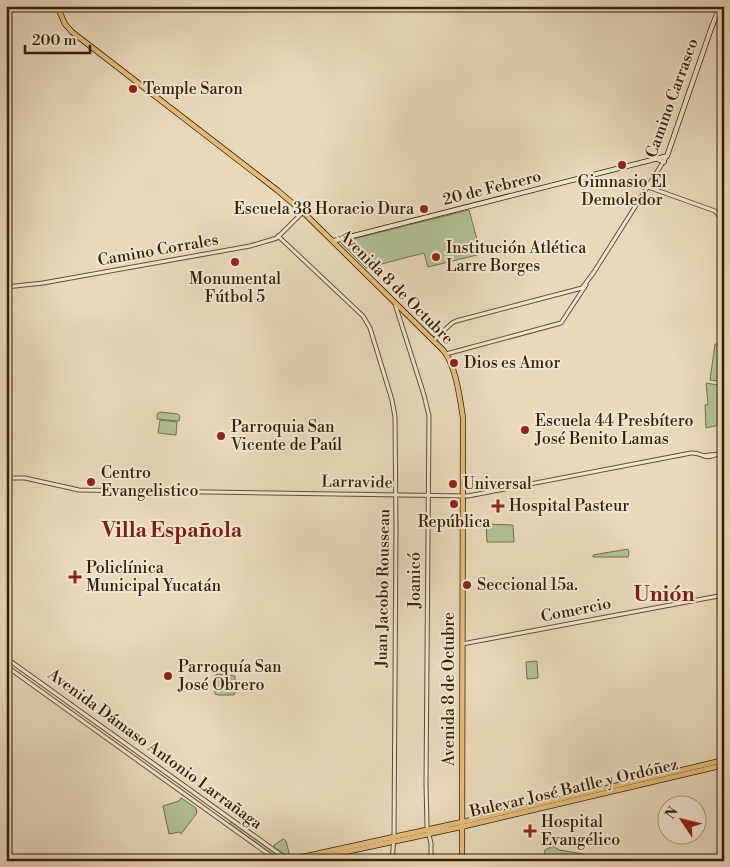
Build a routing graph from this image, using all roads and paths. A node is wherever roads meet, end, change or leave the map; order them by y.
1 (57, 6) edge
2 (720, 6) edge
3 (667, 156) junction
4 (657, 159) junction
5 (664, 162) junction
6 (648, 187) junction
7 (303, 212) junction
8 (724, 221) edge
9 (278, 236) junction
10 (333, 241) junction
11 (594, 272) junction
12 (6, 287) edge
13 (395, 303) junction
14 (366, 320) junction
15 (368, 329) dead end
16 (434, 341) junction
17 (446, 354) junction
18 (724, 454) edge
19 (6, 478) edge
20 (396, 495) junction
21 (428, 496) junction
22 (463, 496) junction
23 (724, 595) edge
24 (462, 644) junction
25 (6, 658) edge
26 (6, 666) edge
27 (724, 760) edge
28 (724, 765) edge
29 (531, 806) junction
30 (511, 816) junction
31 (461, 825) junction
32 (428, 832) junction
33 (393, 839) junction
34 (329, 856) edge
35 (288, 860) edge
36 (278, 861) edge
37 (304, 861) edge
38 (392, 861) edge
39 (431, 861) edge
40 (462, 861) edge

1 - 7 main road, Avenida 8 de Octubre
2 - 3 main road, Camino Carrasco
3 - 4 main road, 20 de Febrero
3 - 5 street, Camino Carrasco
4 - 5 main road
4 - 10 main road, 20 de Febrero
5 - 6 street, Camino Carrasco
6 - 8 street
6 - 11 street, Camino Carrasco
7 - 9 street, Camino Corrales
7 - 10 main road, Avenida 8 de Octubre
9 - 12 street, Camino Corrales
9 - 14 street, Juan Jacobo Rousseau
10 - 13 main road, Avenida 8 de Octubre
11 - 16 street, Camino Carrasco
11 - 17 street, Camino Carrasco
13 - 16 main road, Avenida 8 de Octubre
13 - 21 street, Joanicó
14 - 15 street
14 - 20 street, Juan Jacobo Rousseau
16 - 17 main road, Avenida 8 de Octubre
17 - 22 main road, Avenida 8 de Octubre
18 - 22 street, Larravide
19 - 20 street, Larravide
20 - 21 street, Larravide
20 - 33 street, Juan Jacobo Rousseau
21 - 22 street, Larravide
21 - 32 street, Joanicó
22 - 24 main road, Avenida 8 de Octubre
23 - 24 street, Comercio
24 - 31 main road, Avenida 8 de Octubre
25 - 35 street, Avenida Dámaso Antonio Larrañaga
26 - 36 street, Avenida Dámaso Antonio Larrañaga
27 - 29 main road, Bulevar José Batlle y Ordóñez
28 - 30 main road, Bulevar José Batlle y Ordóñez
29 - 30 main road
29 - 31 main road, Bulevar José Batlle y Ordóñez
30 - 31 main road, Bulevar José Batlle y Ordóñez
31 - 32 main road, Bulevar José Batlle y Ordóñez
31 - 32 main road, Bulevar José Batlle y Ordóñez
31 - 40 main road, Avenida 8 de Octubre
32 - 33 main road, Bulevar José Batlle y Ordóñez
32 - 39 street, Joanicó
33 - 34 main road, Bulevar José Batlle y Ordóñez
33 - 34 main road, Bulevar José Batlle y Ordóñez
33 - 38 street, Juan Jacobo Rousseau
34 - 35 main road, Bulevar José Batlle y Ordóñez
34 - 37 main road, Bulevar José Batlle y Ordóñez

